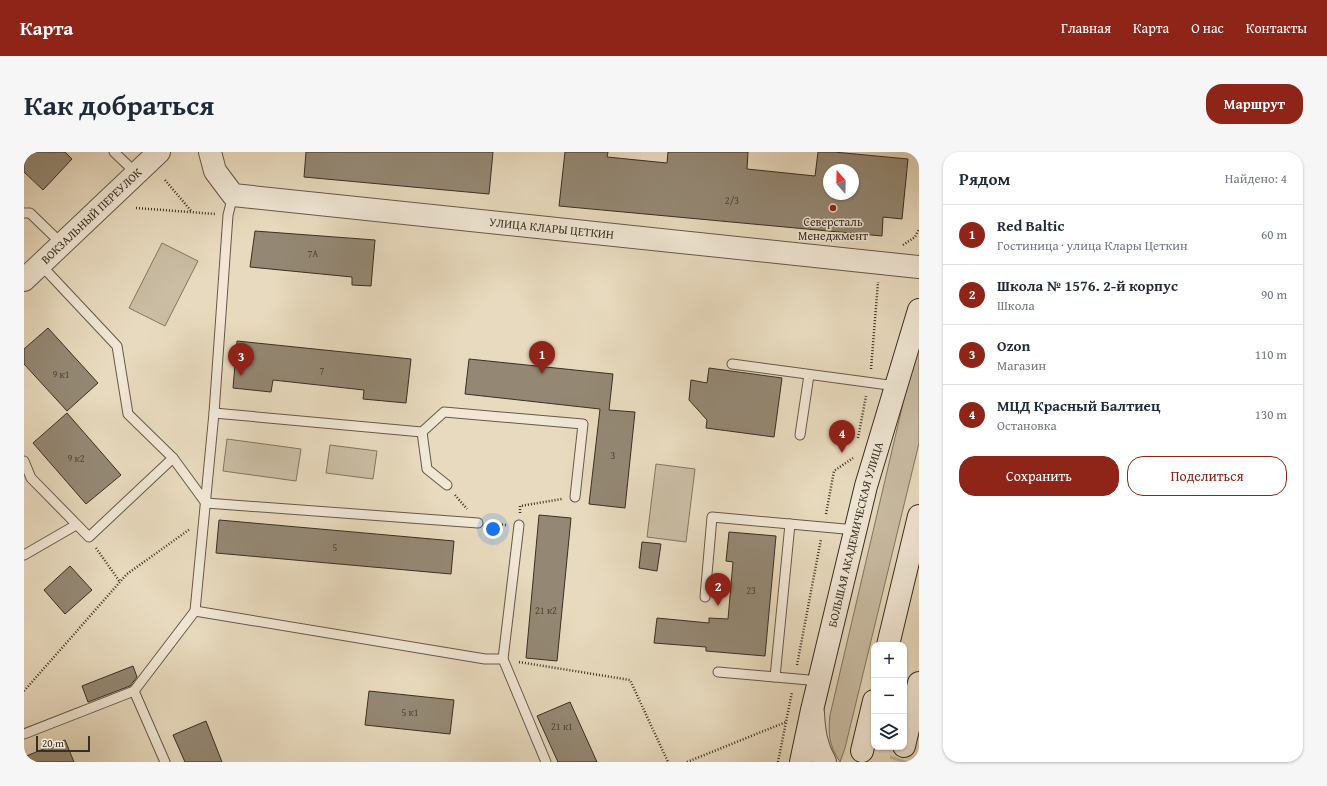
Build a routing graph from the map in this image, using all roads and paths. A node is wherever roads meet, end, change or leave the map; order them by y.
1 (114, 152) edge
2 (159, 152) edge
3 (210, 152) edge
4 (137, 174) junction
5 (165, 180) dead end
6 (231, 205) junction
7 (136, 208) dead end
8 (192, 212) junction
9 (24, 213) edge
10 (919, 230) edge
11 (62, 244) junction
12 (898, 246) dead end
13 (880, 263) junction
14 (40, 264) junction
15 (919, 267) edge
16 (24, 280) edge
17 (919, 310) edge
18 (732, 364) dead end
19 (809, 375) junction
20 (868, 383) junction
21 (896, 386) junction
22 (214, 413) junction
23 (422, 432) junction
24 (800, 435) dead end
25 (857, 442) dead end
26 (854, 457) dead end
27 (173, 458) junction
28 (24, 461) edge
29 (447, 485) joint
30 (575, 497) joint
31 (206, 503) junction
32 (919, 516) edge
33 (204, 519) junction
34 (478, 523) junction
35 (790, 524) junction
36 (76, 525) junction
37 (519, 526) junction
38 (824, 527) junction
39 (856, 530) junction
40 (89, 538) junction
41 (24, 555) edge
42 (120, 582) junction
43 (705, 597) dead end
44 (195, 611) junction
45 (889, 642) edge
46 (503, 659) junction
47 (718, 672) dead end
48 (775, 677) junction
49 (795, 678) junction
50 (820, 680) junction
51 (919, 683) edge
52 (24, 691) edge
53 (134, 691) junction
54 (812, 710) junction
55 (871, 714) edge
56 (786, 722) junction
57 (907, 733) edge
58 (24, 734) edge
59 (862, 751) dead end
60 (165, 762) edge
61 (546, 762) edge
62 (668, 762) edge
63 (687, 762) edge
64 (778, 762) edge
65 (801, 762) edge
66 (826, 762) edge

1 - 4 lane
2 - 4 street, ВОКЗАЛЬНЫЙ ПЕРЕУЛОК
3 - 6 street
4 - 11 street, ВОКЗАЛЬНЫЙ ПЕРЕУЛОК
5 - 8 path
6 - 8 path
6 - 13 street, УЛИЦА КЛАРЫ ЦЕТКИН
6 - 22 lane
7 - 8 path
9 - 11 lane
10 - 12 path
11 - 14 street, ВОКЗАЛЬНЫЙ ПЕРЕУЛОК
13 - 15 street, УЛИЦА КЛАРЫ ЦЕТКИН
13 - 20 path
14 - 16 street, ВОКЗАЛЬНЫЙ ПЕРЕУЛОК
14 - 27 lane
17 - 21 street, БОЛЬШАЯ АКАДЕМИЧЕСКАЯ УЛИЦА
18 - 19 lane
19 - 20 lane
19 - 24 lane
20 - 21 lane
20 - 25 path
21 - 39 street, БОЛЬШАЯ АКАДЕМИЧЕСКАЯ УЛИЦА
22 - 23 lane
22 - 31 lane
23 - 29 lane
23 - 30 lane
26 - 38 path
27 - 31 lane
27 - 40 lane
28 - 36 lane
29 - 34 path
30 - 37 path
31 - 33 lane
31 - 34 lane
32 - 45 street
33 - 42 path
33 - 44 lane
34 - 37 path
35 - 38 lane
35 - 43 lane
35 - 48 lane
36 - 40 lane
36 - 41 lane
37 - 46 lane
38 - 39 lane
38 - 49 path
39 - 50 street, БОЛЬШАЯ АКАДЕМИЧЕСКАЯ УЛИЦА
40 - 42 path
42 - 52 path
44 - 46 lane
44 - 53 lane
46 - 61 lane
46 - 62 path
47 - 48 lane
48 - 49 lane
49 - 50 lane
49 - 56 path
50 - 54 street, БОЛЬШАЯ АКАДЕМИЧЕСКАЯ УЛИЦА
51 - 57 street
53 - 58 lane
53 - 60 lane
54 - 65 street, БОЛЬШАЯ АКАДЕМИЧЕСКАЯ УЛИЦА
54 - 66 street
55 - 59 street
56 - 63 path
56 - 64 path

